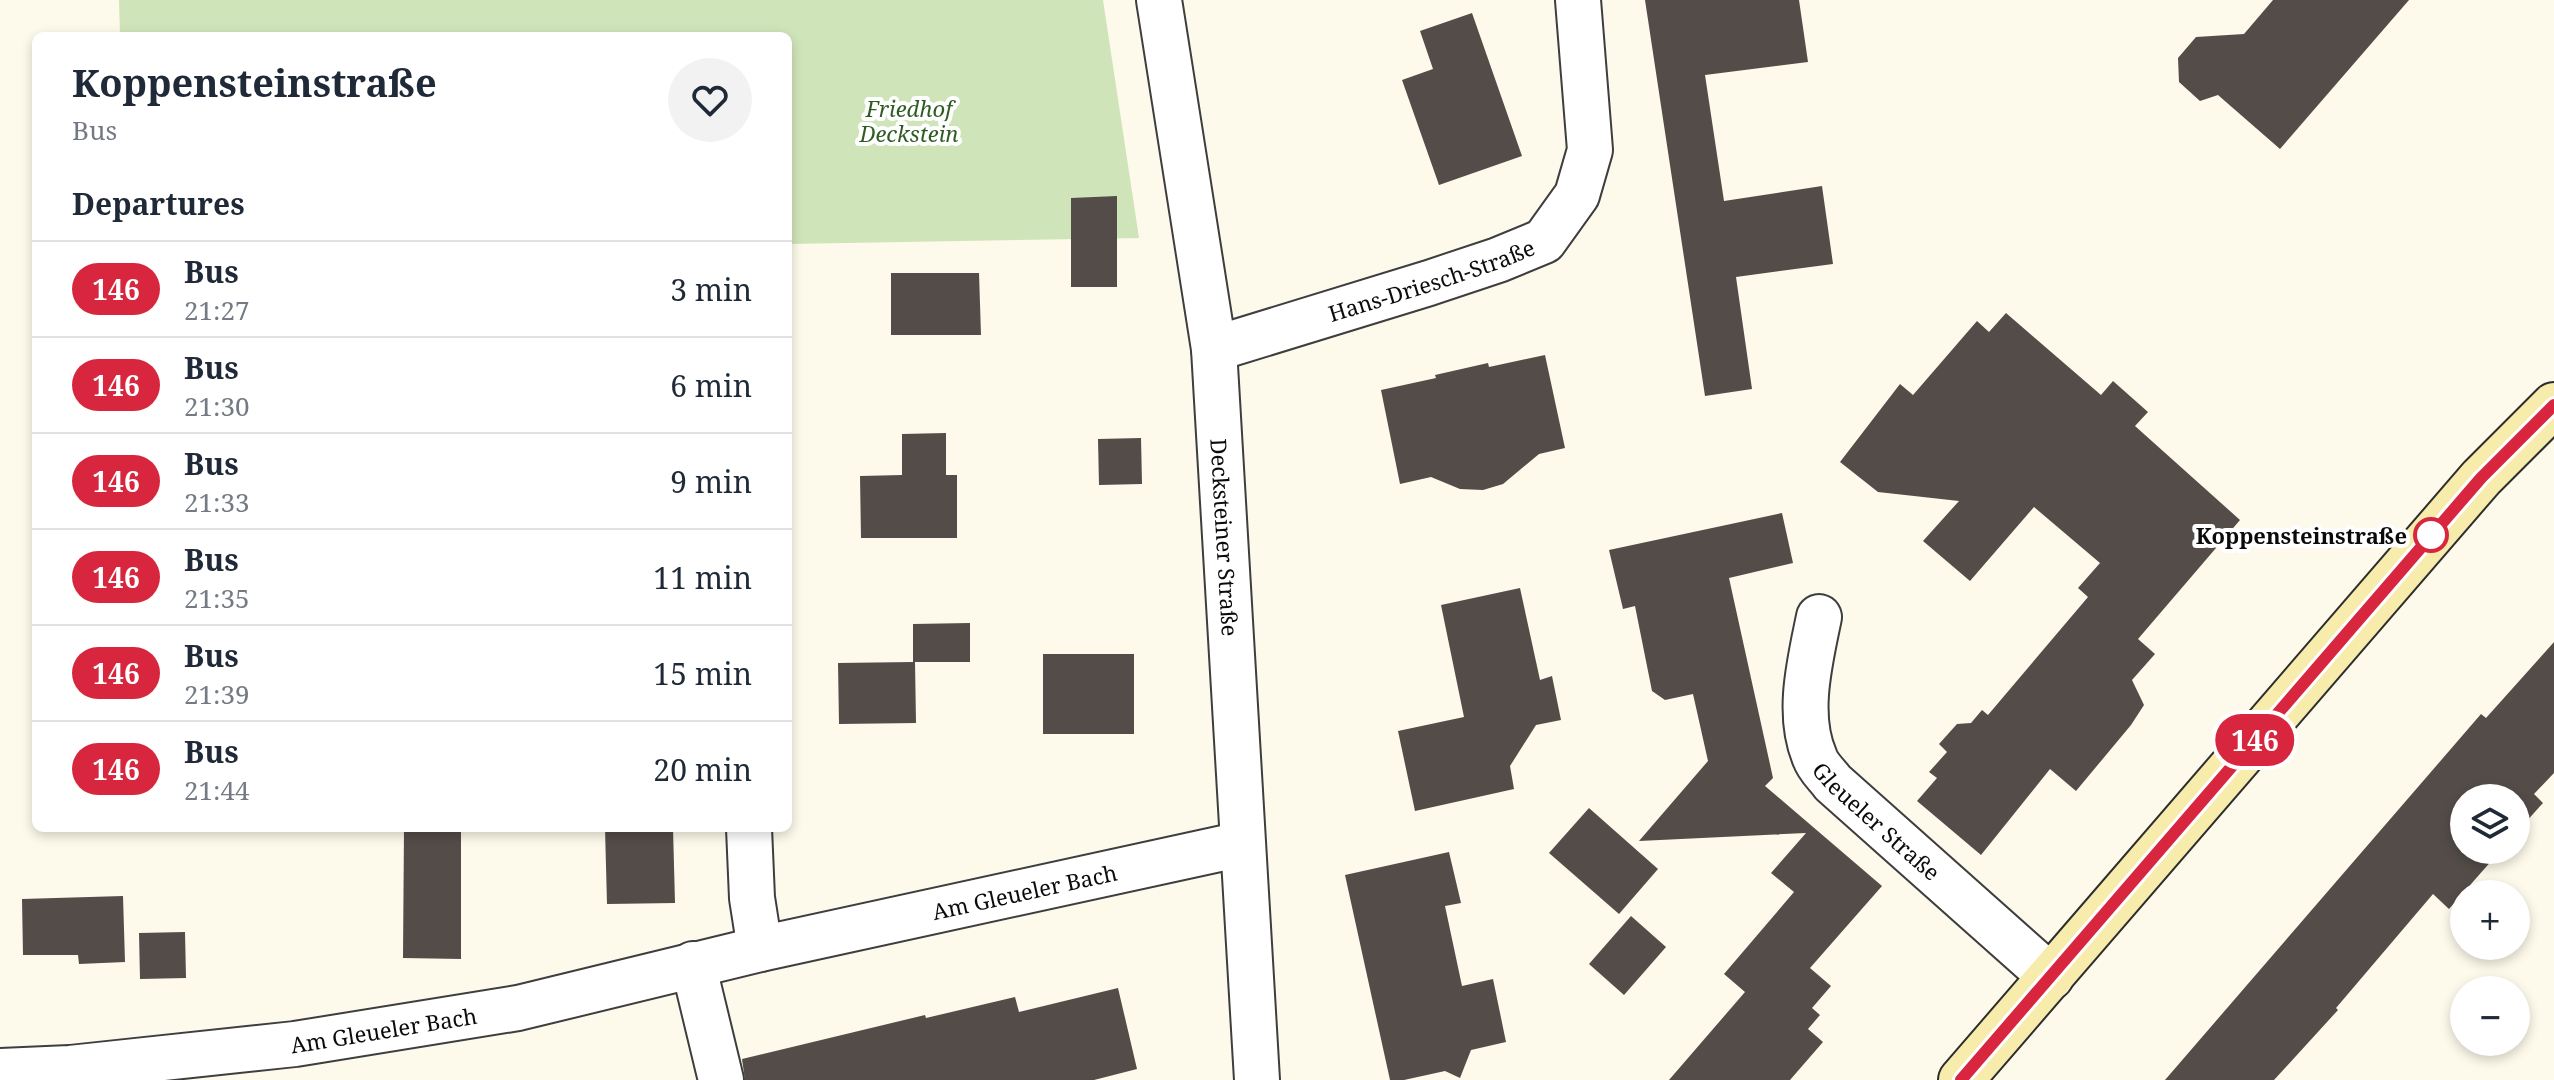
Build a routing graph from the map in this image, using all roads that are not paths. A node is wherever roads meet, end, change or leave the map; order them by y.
1 (1159, 0) edge
2 (1578, 0) edge
3 (1214, 349) junction
4 (2554, 405) edge
5 (1819, 617) dead end
6 (749, 832) edge
7 (1242, 844) junction
8 (760, 949) junction
9 (693, 964) junction
10 (2051, 977) junction
11 (0, 1071) edge
12 (721, 1080) edge
13 (1257, 1080) edge
14 (1961, 1080) edge

1 - 3 street, Decksteiner Straße
2 - 3 street, Hans-Driesch-Straße
3 - 7 street, Decksteiner Straße
4 - 10 main road
5 - 10 street, Gleueler Straße
6 - 8 street
7 - 8 street, Am Gleueler Bach
7 - 13 street, Decksteiner Straße
8 - 9 street, Am Gleueler Bach
9 - 11 street, Am Gleueler Bach
9 - 12 street
10 - 14 main road

